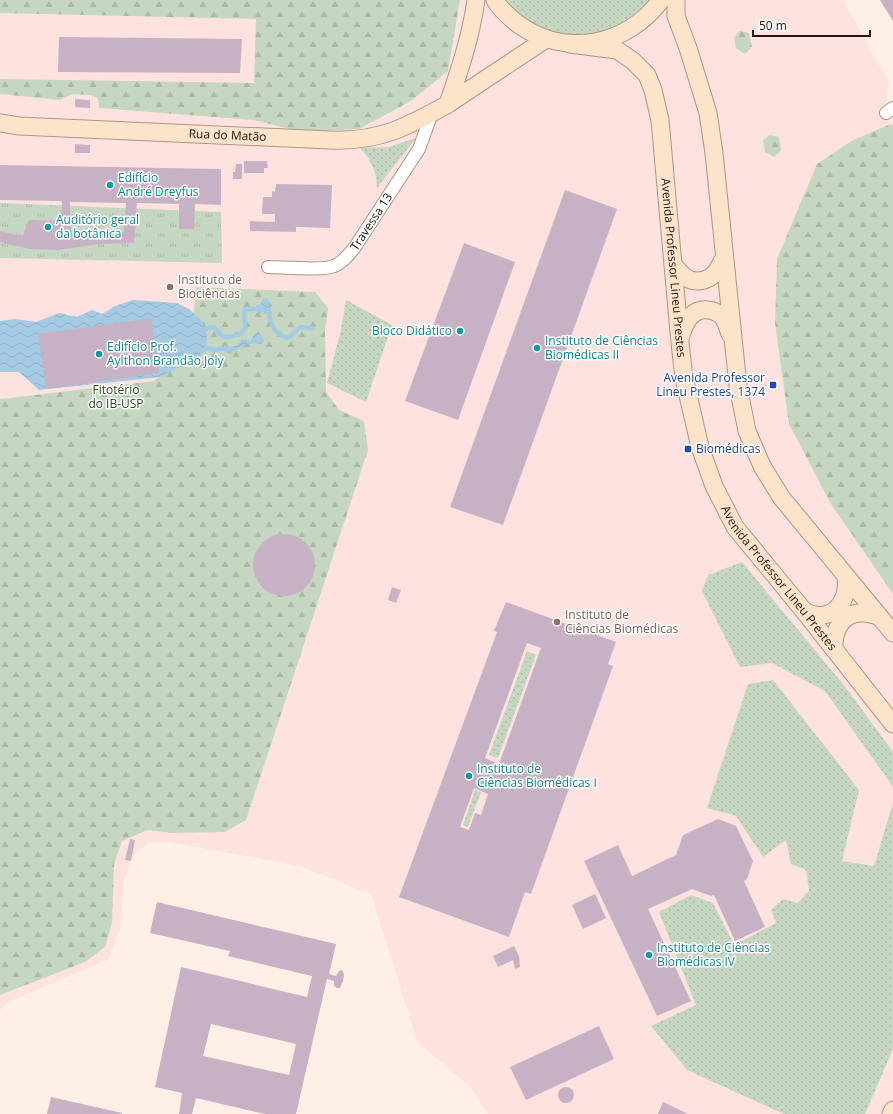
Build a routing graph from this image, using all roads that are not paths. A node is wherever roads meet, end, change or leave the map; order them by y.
1 (476, 0) edge
2 (495, 0) edge
3 (661, 0) edge
4 (676, 0) edge
5 (546, 39) junction
6 (570, 44) junction
7 (448, 104) junction
8 (432, 113) junction
9 (0, 122) edge
10 (724, 258) junction
11 (673, 264) junction
12 (268, 267) dead end
13 (733, 341) junction
14 (680, 343) junction
15 (846, 577) junction
16 (804, 611) junction
17 (879, 616) junction
18 (893, 633) edge
19 (834, 649) junction
20 (893, 724) edge
21 (893, 1110) edge
22 (891, 1114) edge

1 - 7 main road
2 - 5 main road
3 - 6 main road
4 - 10 main road
5 - 6 main road
5 - 7 main road, Rua do Matão
6 - 11 main road, Avenida Professor Lineu Prestes
7 - 8 main road, Rua do Matão
8 - 9 main road, Rua do Matão
8 - 12 street, Travessa 13
10 - 11 main road
10 - 13 main road
11 - 14 main road, Avenida Professor Lineu Prestes
13 - 14 main road
13 - 15 main road
14 - 16 main road, Avenida Professor Lineu Prestes
15 - 16 main road
15 - 17 main road
16 - 19 main road, Avenida Professor Lineu Prestes
17 - 18 main road
17 - 19 main road
19 - 20 main road, Avenida Professor Lineu Prestes
21 - 22 main road

